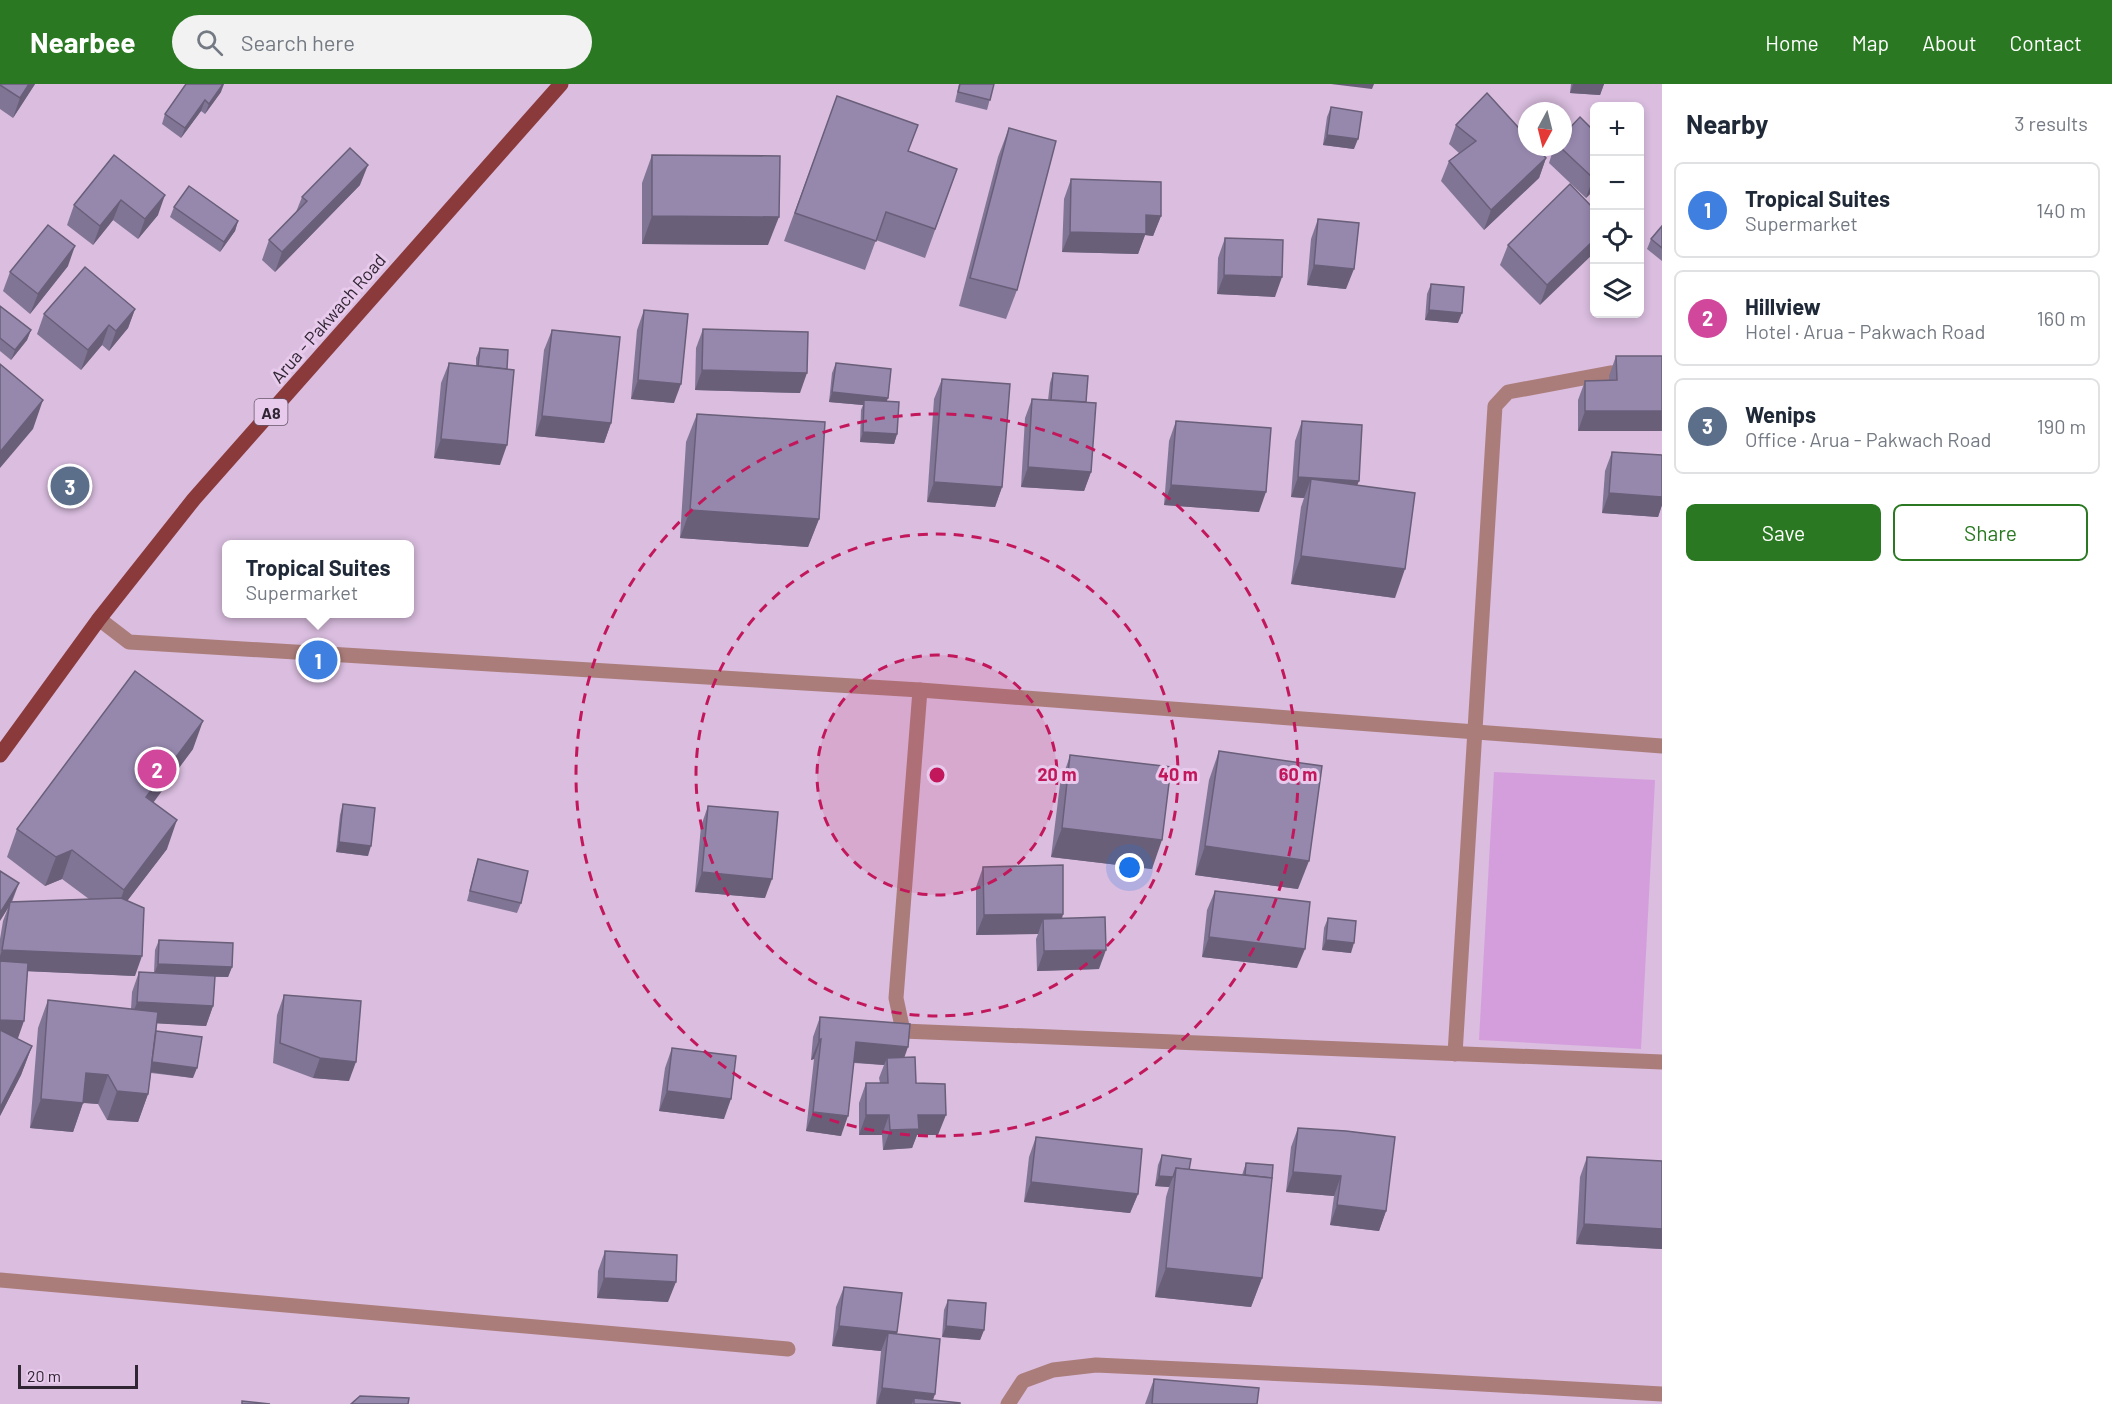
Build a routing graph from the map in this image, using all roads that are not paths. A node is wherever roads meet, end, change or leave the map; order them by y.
1 (561, 84) edge
2 (1662, 370) edge
3 (99, 619) junction
4 (920, 690) junction
5 (1475, 732) junction
6 (1662, 746) edge
7 (0, 755) edge
8 (1455, 1054) junction
9 (1662, 1062) edge
10 (0, 1280) edge
11 (788, 1348) dead end
12 (1662, 1394) edge
13 (1008, 1404) edge

1 - 3 main road, Arua - Pakwach Road / A8
2 - 5 street
3 - 4 street
3 - 7 main road, Arua - Pakwach Road / A8
4 - 5 street
4 - 8 street
5 - 6 street
5 - 8 street
8 - 9 street
10 - 11 street
12 - 13 street

